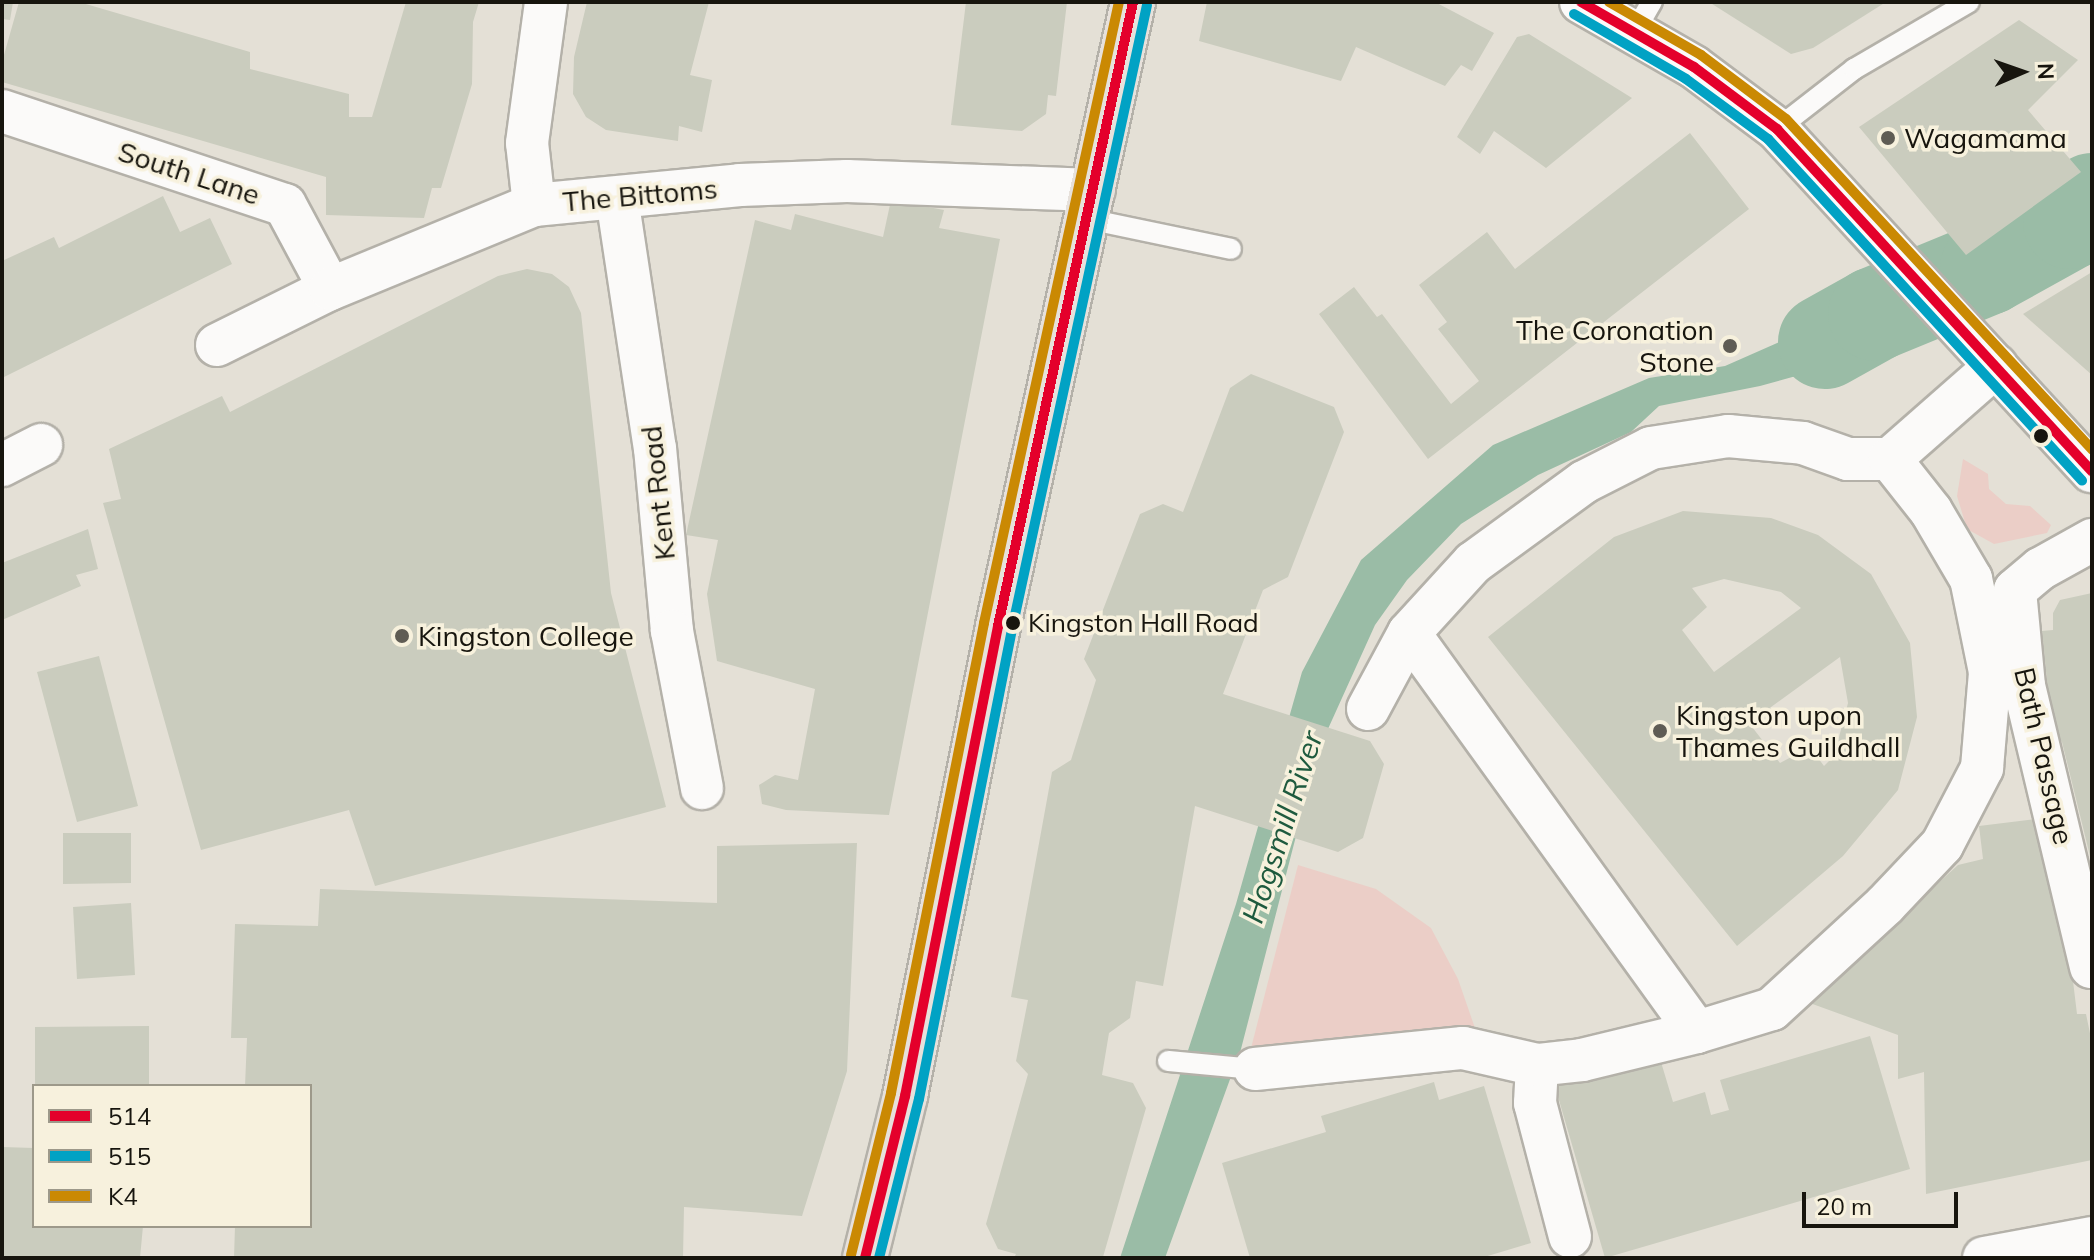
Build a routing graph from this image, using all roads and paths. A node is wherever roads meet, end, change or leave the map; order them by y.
1 (546, 2) edge
2 (1133, 2) edge
3 (1581, 2) edge
4 (1969, 2) edge
5 (1644, 17) edge
6 (2, 111) edge
7 (1777, 129) junction
8 (617, 198) junction
9 (534, 205) junction
10 (1091, 205) junction
11 (1231, 249) dead end
12 (330, 289) junction
13 (217, 345) dead end
14 (1982, 352) junction
15 (41, 445) dead end
16 (1890, 459) junction
17 (2, 465) edge
18 (2092, 471) edge
19 (2092, 540) edge
20 (1409, 633) junction
21 (1368, 709) dead end
22 (702, 788) dead end
23 (2091, 967) edge
24 (1697, 1032) junction
25 (1173, 1061) dead end
26 (1537, 1065) junction
27 (1255, 1069) joint
28 (1570, 1236) dead end
29 (2092, 1238) edge
30 (865, 1258) edge
31 (1984, 1258) edge

1 - 9 street
2 - 10 main road
3 - 5 street
4 - 7 lane
5 - 7 street
6 - 12 street, South Lane
7 - 14 street
8 - 9 street, The Bittoms
8 - 10 street, The Bittoms
8 - 22 street, Kent Road
9 - 12 street, The Bittoms
10 - 11 lane
10 - 30 main road
12 - 13 street, The Bittoms
14 - 16 street
14 - 18 street
15 - 17 street
16 - 20 street
16 - 24 street
19 - 23 street, Bath Passage
20 - 21 street
20 - 24 street
24 - 26 street
25 - 27 lane
26 - 27 street
26 - 28 street
29 - 31 street

